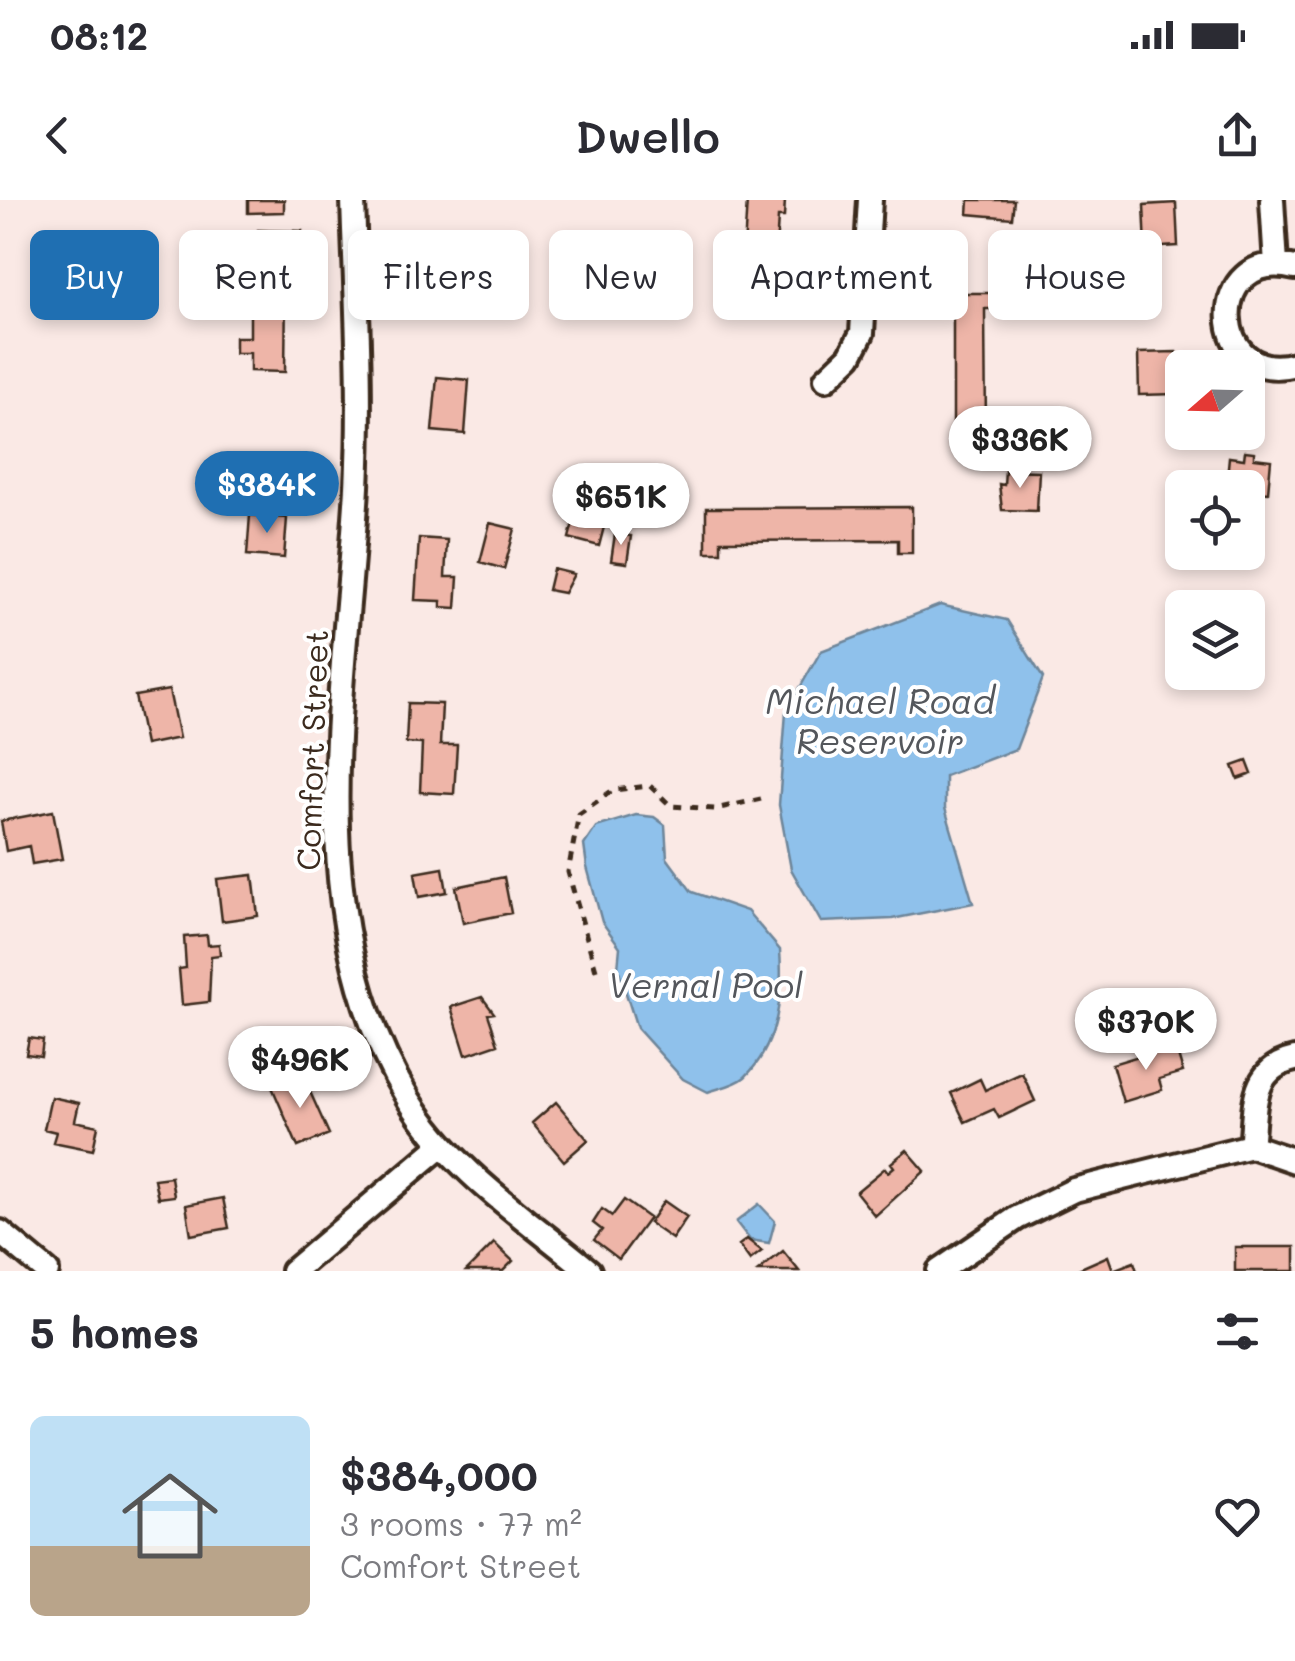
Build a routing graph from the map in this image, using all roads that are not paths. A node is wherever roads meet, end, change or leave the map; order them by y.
1 (353, 200) edge
2 (870, 200) edge
3 (1272, 200) edge
4 (1285, 266) edge
5 (1295, 364) edge
6 (826, 379) dead end
7 (1295, 1059) edge
8 (442, 1145) junction
9 (1251, 1146) junction
10 (1295, 1161) edge
11 (0, 1232) edge
12 (47, 1271) edge
13 (293, 1271) edge
14 (589, 1271) edge
15 (939, 1271) edge

1 - 8 street, Comfort Street
2 - 6 street
3 - 4 street
4 - 5 street
7 - 9 street
8 - 13 street
8 - 14 street, Comfort Street
9 - 10 street
9 - 15 street
11 - 12 street

